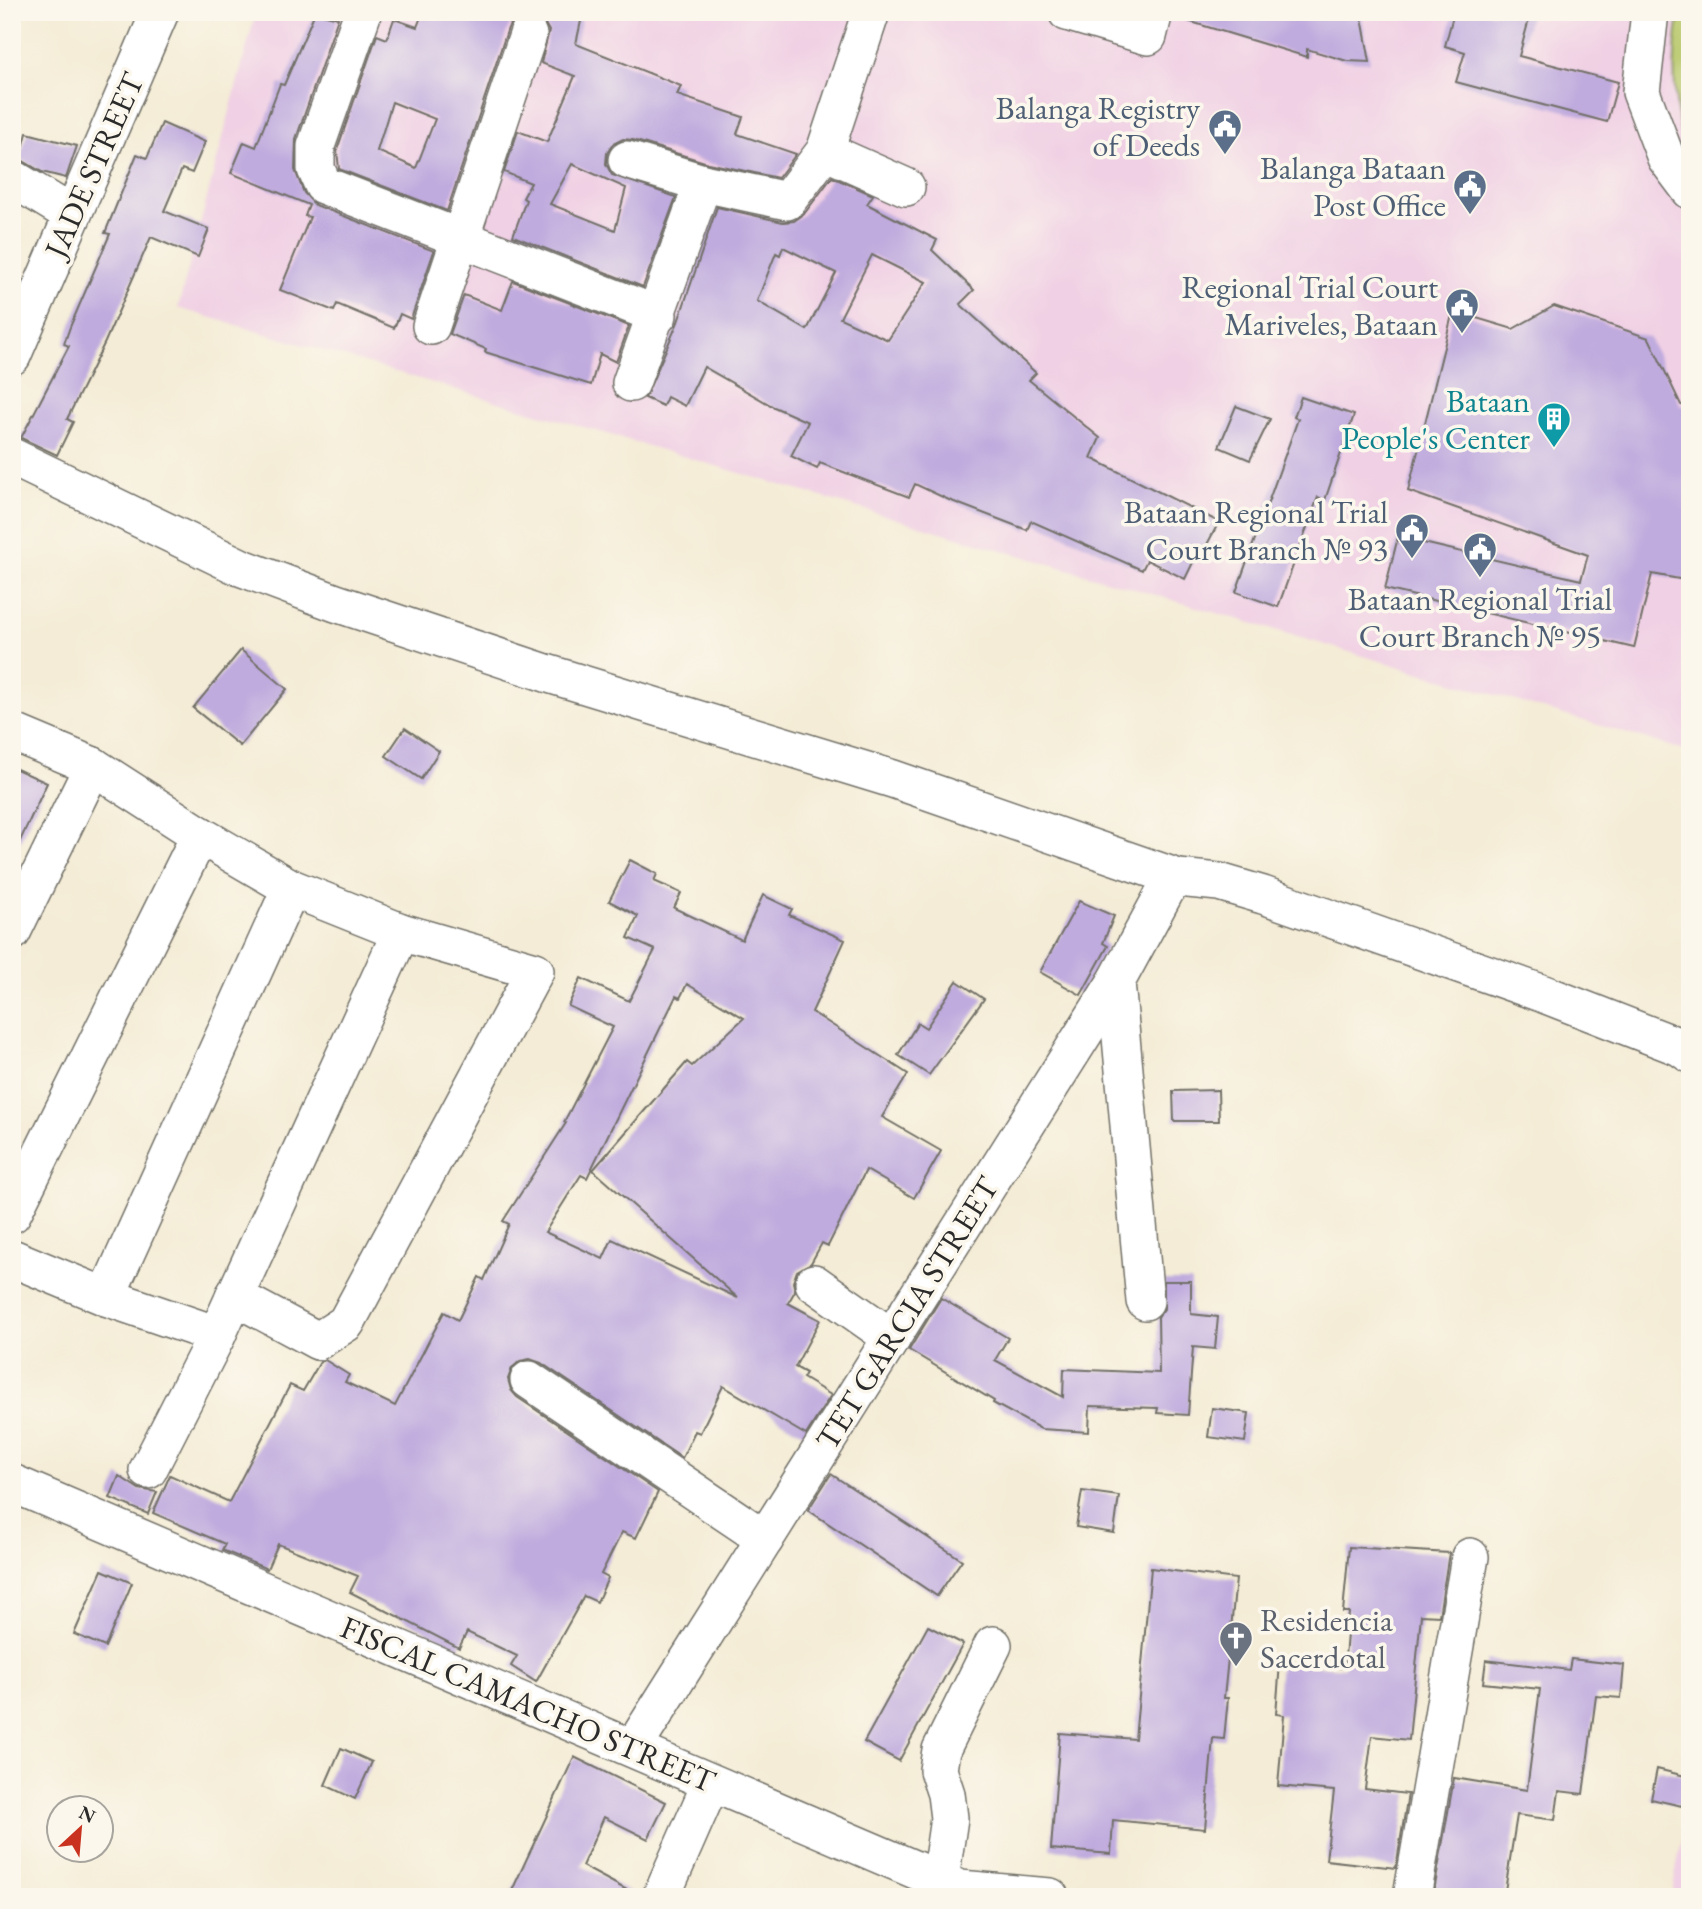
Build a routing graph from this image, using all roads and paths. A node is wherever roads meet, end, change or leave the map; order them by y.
1 (160, 12) edge
2 (363, 12) edge
3 (871, 12) edge
4 (1068, 12) edge
5 (1650, 12) edge
6 (1151, 24) edge
7 (528, 35) dead end
8 (825, 151) junction
9 (627, 160) dead end
10 (12, 178) edge
11 (703, 183) junction
12 (906, 187) dead end
13 (1690, 190) edge
14 (71, 215) junction
15 (459, 238) junction
16 (658, 315) junction
17 (431, 326) dead end
18 (14, 345) edge
19 (631, 383) dead end
20 (12, 457) edge
21 (12, 732) edge
22 (93, 766) junction
23 (200, 835) junction
24 (24, 875) edge
25 (1178, 878) junction
26 (291, 888) junction
27 (12, 932) edge
28 (401, 932) junction
29 (1116, 982) junction
30 (1690, 1054) edge
31 (12, 1214) edge
32 (12, 1258) edge
33 (814, 1283) dead end
34 (234, 1296) junction
35 (106, 1297) junction
36 (1145, 1301) dead end
37 (217, 1335) junction
38 (892, 1338) junction
39 (529, 1380) dead end
40 (148, 1470) dead end
41 (12, 1483) edge
42 (765, 1539) junction
43 (1470, 1557) dead end
44 (993, 1645) dead end
45 (633, 1748) junction
46 (711, 1783) junction
47 (954, 1889) edge
48 (661, 1897) edge
49 (1050, 1897) edge
50 (1412, 1897) edge

1 - 14 street, JADE STREET
2 - 15 street
3 - 8 street
4 - 6 street
5 - 13 street
7 - 15 street
8 - 11 street
8 - 12 street
9 - 11 street
10 - 14 street
11 - 16 street
14 - 18 street, JADE STREET
15 - 16 street
15 - 17 street
16 - 19 street
20 - 25 street
21 - 22 street
22 - 23 street
22 - 24 street
23 - 26 street
23 - 31 street
24 - 27 street
25 - 29 street, TET GARCIA STREET
25 - 30 street
26 - 28 street
26 - 35 street
28 - 34 street
28 - 34 street
29 - 36 street
29 - 38 street, TET GARCIA STREET
32 - 35 street
33 - 38 street
34 - 37 street
35 - 37 street
37 - 40 street
38 - 42 street, TET GARCIA STREET
39 - 42 street
41 - 45 street, FISCAL CAMACHO STREET
42 - 45 street, TET GARCIA STREET
43 - 50 street
44 - 47 street
45 - 46 street, FISCAL CAMACHO STREET
46 - 47 street, FISCAL CAMACHO STREET
46 - 48 street
47 - 49 street, FISCAL CAMACHO STREET

